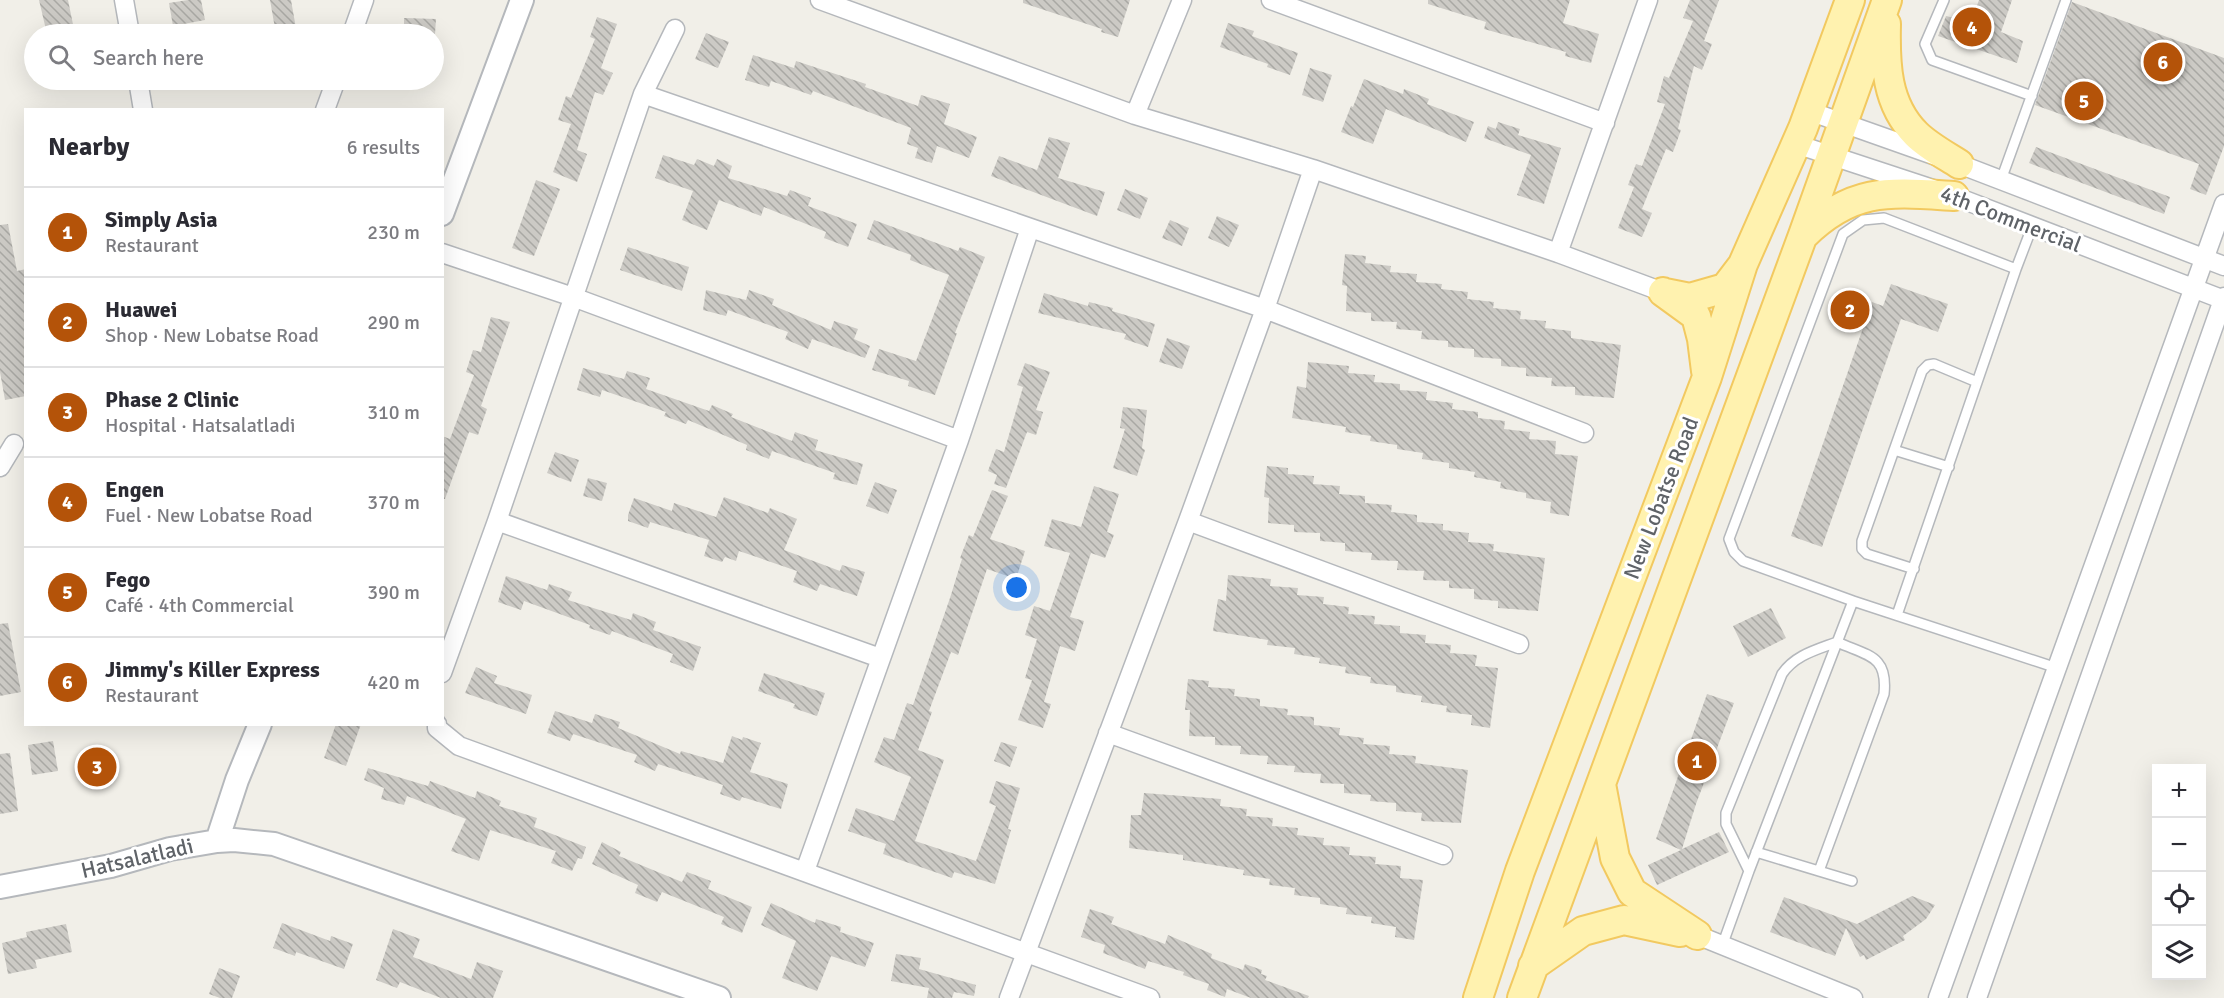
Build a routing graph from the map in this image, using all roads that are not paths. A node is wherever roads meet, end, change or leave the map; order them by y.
1 (124, 0) edge
2 (364, 0) edge
3 (522, 0) edge
4 (820, 0) edge
5 (1182, 0) edge
6 (1271, 0) edge
7 (1648, 0) edge
8 (1850, 0) edge
9 (1887, 0) edge
10 (1944, 0) edge
11 (2066, 0) edge
12 (128, 24) edge
13 (356, 24) edge
14 (675, 29) dead end
15 (140, 90) edge
16 (332, 90) edge
17 (643, 94) junction
18 (2032, 96) junction
19 (143, 108) edge
20 (326, 108) edge
21 (1809, 111) junction
22 (1135, 115) junction
23 (1842, 122) junction
24 (1605, 123) junction
25 (1796, 144) junction
26 (1831, 157) junction
27 (1959, 164) junction
28 (1312, 168) junction
29 (2001, 180) junction
30 (1954, 196) junction
31 (2224, 204) edge
32 (444, 209) edge
33 (2032, 227) junction
34 (1030, 228) junction
35 (1803, 236) junction
36 (1558, 253) junction
37 (444, 255) edge
38 (2204, 259) junction
39 (1743, 264) junction
40 (2224, 266) edge
41 (2016, 269) junction
42 (2193, 289) junction
43 (1663, 292) junction
44 (573, 297) junction
45 (2224, 299) edge
46 (1265, 309) junction
47 (1707, 377) junction
48 (1977, 382) junction
49 (1584, 433) dead end
50 (959, 440) junction
51 (13, 443) edge
52 (1894, 450) junction
53 (0, 467) edge
54 (1949, 467) junction
55 (497, 521) junction
56 (1188, 521) junction
57 (1914, 569) junction
58 (1853, 601) junction
59 (1897, 615) junction
60 (1837, 642) junction
61 (1519, 644) dead end
62 (880, 658) junction
63 (444, 667) edge
64 (2056, 668) junction
65 (259, 726) edge
66 (436, 726) edge
67 (1108, 733) junction
68 (1601, 782) junction
69 (217, 841) junction
70 (1756, 852) junction
71 (1443, 855) dead end
72 (805, 871) junction
73 (1749, 871) junction
74 (1819, 871) junction
75 (1852, 881) dead end
76 (0, 886) edge
77 (1710, 940) junction
78 (1027, 954) junction
79 (1533, 966) junction
80 (719, 998) edge
81 (1009, 998) edge
82 (1150, 998) edge
83 (1478, 998) edge
84 (1522, 998) edge
85 (1853, 998) edge
86 (1938, 998) edge
87 (1977, 998) edge

1 - 12 street
2 - 13 street
3 - 32 street
4 - 22 street
5 - 22 street
6 - 24 street
7 - 24 street
8 - 21 main road, New Lobatse Road
9 - 23 main road, New Lobatse Road
9 - 27 main road
10 - 18 lane
11 - 18 lane
14 - 17 street
15 - 19 street
16 - 20 street
17 - 34 street
17 - 44 street
18 - 29 lane
21 - 23 street, 4th Commercial
21 - 25 main road, New Lobatse Road
22 - 28 street
23 - 26 main road, New Lobatse Road
23 - 27 street, 4th Commercial
24 - 36 street
25 - 26 street, 4th Commercial
25 - 39 main road, New Lobatse Road
26 - 30 street, 4th Commercial
26 - 35 main road, New Lobatse Road
27 - 29 street, 4th Commercial
28 - 36 street
28 - 46 street
29 - 38 street, 4th Commercial
30 - 33 street, 4th Commercial
30 - 35 main road
31 - 38 street
33 - 41 lane
33 - 42 street, 4th Commercial
34 - 46 street
34 - 50 street
35 - 68 main road, New Lobatse Road
36 - 43 street
37 - 44 street
38 - 40 street, 4th Commercial
38 - 42 street
39 - 43 main road
39 - 47 main road, New Lobatse Road
41 - 48 lane
41 - 58 lane
42 - 45 street, 4th Commercial
42 - 64 street
43 - 47 main road
44 - 50 street
44 - 55 street
45 - 87 street
46 - 49 street
46 - 56 street
47 - 83 main road, New Lobatse Road
48 - 52 lane
48 - 54 lane
50 - 62 street
51 - 53 street
52 - 54 lane
52 - 57 lane
54 - 57 lane
55 - 62 street
55 - 63 street
56 - 61 street
56 - 67 street
57 - 59 lane
58 - 59 lane
58 - 60 lane
59 - 64 lane
60 - 70 lane
60 - 73 lane
60 - 74 lane
62 - 72 street
64 - 86 street
65 - 69 street
66 - 72 street
67 - 71 street
67 - 78 street
68 - 77 main road
68 - 79 main road, New Lobatse Road
69 - 76 street, Hatsalatladi
69 - 80 street, Hatsalatladi
70 - 73 lane
70 - 74 lane
72 - 78 street
73 - 77 lane
74 - 75 lane
77 - 79 main road
77 - 85 street
78 - 81 street
78 - 82 street
79 - 84 main road, New Lobatse Road

